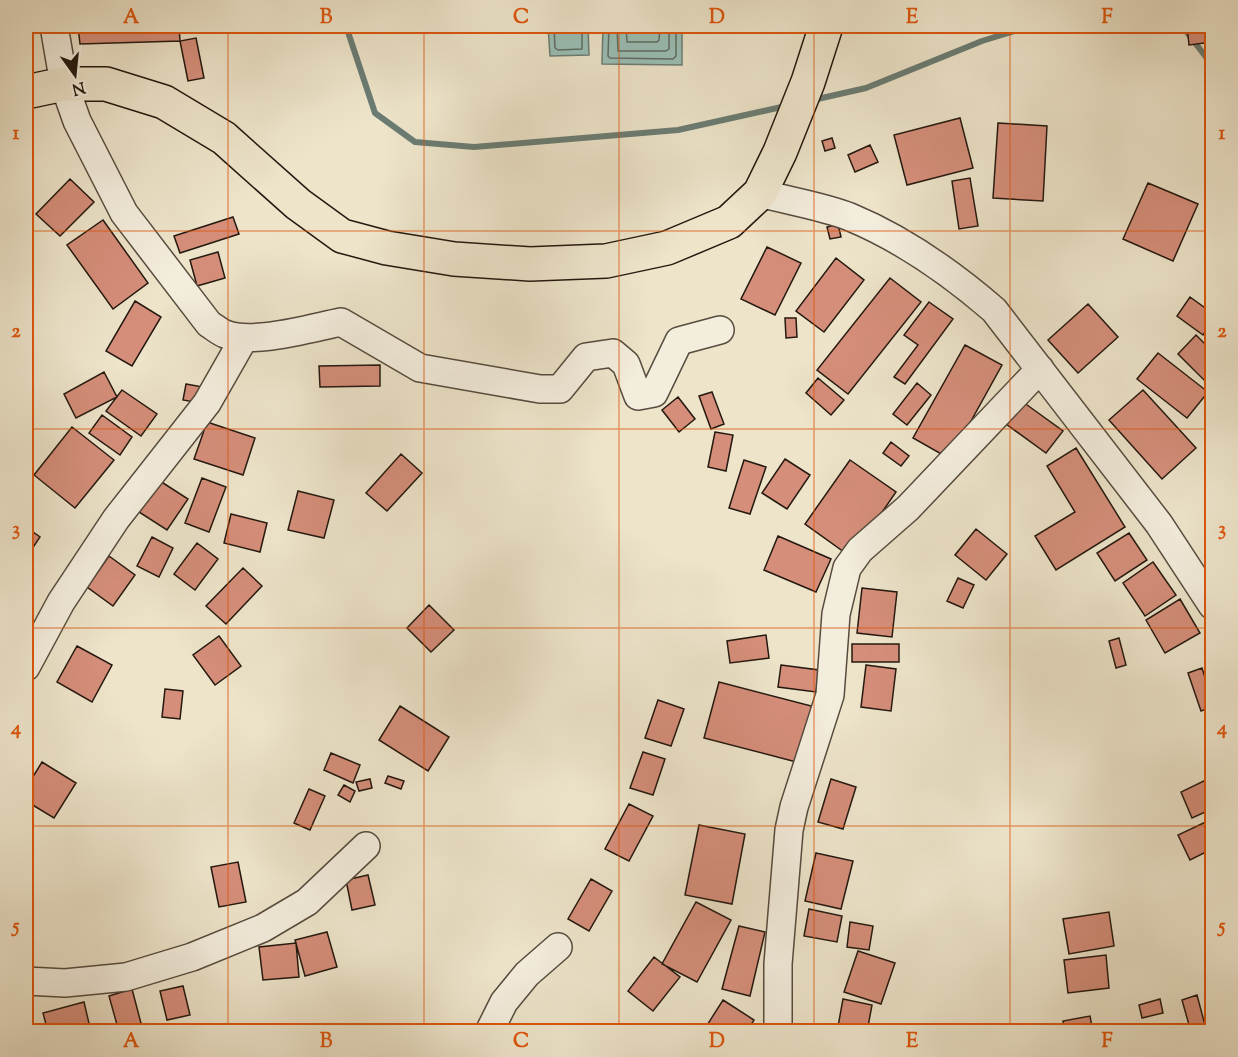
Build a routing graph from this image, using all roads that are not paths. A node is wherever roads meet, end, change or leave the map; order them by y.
1 (54, 26) edge
2 (826, 26) edge
3 (64, 84) junction
4 (26, 92) edge
5 (760, 193) junction
6 (720, 330) dead end
7 (244, 338) junction
8 (1040, 369) junction
9 (1212, 605) edge
10 (26, 667) edge
11 (366, 846) dead end
12 (558, 947) dead end
13 (26, 981) edge
14 (489, 1032) edge
15 (778, 1032) edge

1 - 3 street
2 - 5 highway
3 - 4 highway
3 - 5 highway
3 - 7 street
5 - 8 street
6 - 7 street
7 - 10 street
8 - 9 street
8 - 15 street
11 - 13 street
12 - 14 street

